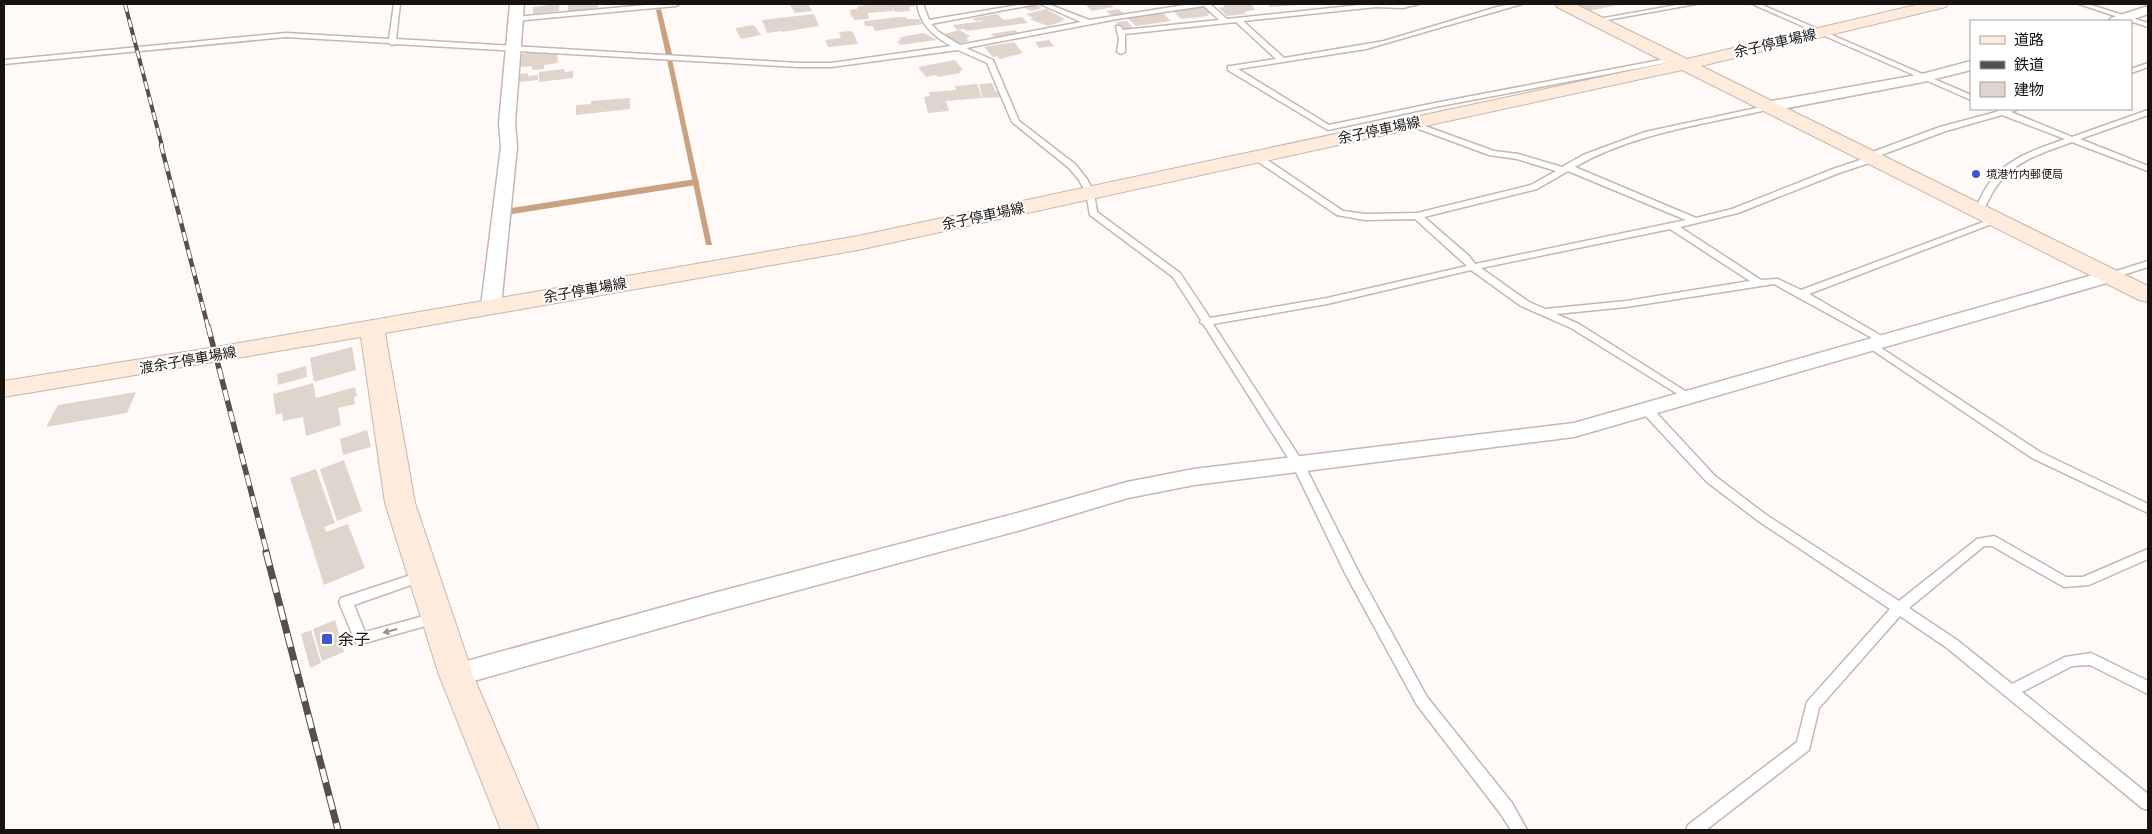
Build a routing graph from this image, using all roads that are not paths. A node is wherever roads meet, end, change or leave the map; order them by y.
1 (397, 4) edge
2 (517, 4) edge
3 (676, 4) edge
4 (920, 4) edge
5 (1034, 4) edge
6 (1043, 4) edge
7 (1202, 4) edge
8 (1206, 4) edge
9 (1314, 4) edge
10 (1416, 4) edge
11 (1519, 4) edge
12 (1562, 4) edge
13 (1693, 4) edge
14 (1756, 4) edge
15 (1940, 4) edge
16 (2082, 4) edge
17 (2148, 10) edge
18 (1321, 11) junction
19 (1111, 18) junction
20 (515, 19) junction
21 (1238, 19) junction
22 (1224, 20) junction
23 (1596, 20) junction
24 (2121, 20) edge
25 (2132, 22) edge
26 (926, 23) junction
27 (1089, 23) junction
28 (2148, 25) edge
29 (1122, 32) junction
30 (1820, 33) junction
31 (392, 42) junction
32 (959, 47) junction
33 (514, 49) junction
34 (1121, 52) dead end
35 (1282, 60) junction
36 (1681, 61) junction
37 (4, 62) edge
38 (1970, 65) edge
39 (2148, 65) edge
40 (2132, 71) edge
41 (1923, 78) junction
42 (1970, 98) edge
43 (1772, 106) junction
44 (1997, 110) edge
45 (2010, 110) edge
46 (2003, 112) junction
47 (2148, 112) edge
48 (1411, 123) junction
49 (2073, 139) junction
50 (1257, 157) junction
51 (1875, 158) junction
52 (1565, 169) junction
53 (2148, 169) edge
54 (1090, 193) junction
55 (1988, 215) junction
56 (1417, 216) junction
57 (1696, 220) junction
58 (1672, 226) junction
59 (2148, 264) edge
60 (1473, 267) junction
61 (2110, 276) junction
62 (1759, 283) junction
63 (1801, 294) junction
64 (2148, 294) edge
65 (491, 306) junction
66 (1544, 312) junction
67 (1205, 322) junction
68 (372, 328) junction
69 (1878, 343) junction
70 (4, 389) edge
71 (1688, 398) junction
72 (1647, 410) junction
73 (1298, 464) junction
74 (2148, 509) edge
75 (2148, 554) edge
76 (423, 576) junction
77 (1899, 608) junction
78 (437, 618) junction
79 (456, 675) junction
80 (2148, 688) edge
81 (2011, 691) junction
82 (2148, 803) edge
83 (520, 830) edge
84 (1519, 830) edge
85 (1694, 830) edge

1 - 31 lane
2 - 20 street
3 - 20 lane
4 - 26 lane
5 - 26 lane
6 - 27 lane
7 - 19 lane
8 - 22 lane
9 - 18 lane
10 - 18 lane
11 - 35 lane
12 - 23 main road
13 - 23 lane
14 - 30 lane
15 - 30 main road, 余子停車場線
16 - 24 lane
17 - 24 street
18 - 21 lane
19 - 27 lane
19 - 29 lane
20 - 33 street
21 - 22 lane
21 - 35 lane
22 - 29 lane
23 - 36 main road
25 - 28 lane
26 - 32 lane
27 - 32 lane
29 - 34 lane
30 - 36 main road, 余子停車場線
30 - 41 lane
31 - 33 lane
31 - 37 lane
32 - 33 lane
32 - 54 lane
33 - 65 street
35 - 36 lane
36 - 43 main road
36 - 48 main road, 余子停車場線
38 - 41 street
39 - 40 lane
41 - 42 lane
41 - 43 street
43 - 51 main road
43 - 52 lane
44 - 46 lane
45 - 46 lane
46 - 49 lane
46 - 51 lane
47 - 49 lane
48 - 50 main road, 余子停車場線
48 - 52 lane
49 - 53 lane
49 - 55 lane
50 - 54 main road, 余子停車場線
50 - 56 lane
51 - 55 main road
51 - 57 lane
52 - 56 lane
52 - 57 lane
54 - 65 main road, 余子停車場線
54 - 67 lane
55 - 61 main road
55 - 63 lane
56 - 60 lane
57 - 58 lane
58 - 60 lane
58 - 62 lane
59 - 61 lane
60 - 66 lane
60 - 67 lane
61 - 64 main road
61 - 69 street
62 - 63 lane
62 - 66 lane
63 - 69 lane
65 - 68 main road, 余子停車場線
66 - 71 lane
67 - 73 lane
68 - 70 main road, 渡余子停車場線
68 - 76 main road
69 - 71 street
69 - 74 lane
71 - 72 street
72 - 73 street
72 - 77 lane
73 - 79 street
73 - 84 lane
75 - 77 lane
76 - 78 main road
78 -> 76 lane
77 - 81 lane
77 - 85 lane
78 - 79 main road
79 - 83 main road
80 - 81 lane
81 - 82 lane

